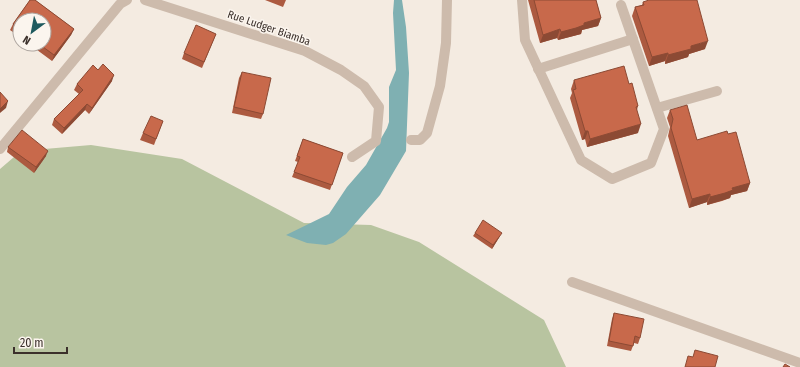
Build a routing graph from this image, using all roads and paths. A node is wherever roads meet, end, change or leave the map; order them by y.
1 (127, 0) edge
2 (447, 0) edge
3 (522, 0) edge
4 (153, 1) edge
5 (621, 5) dead end
6 (633, 39) junction
7 (538, 69) junction
8 (717, 91) dead end
9 (656, 108) junction
10 (411, 140) dead end
11 (0, 149) edge
12 (352, 157) dead end
13 (572, 282) dead end
14 (800, 363) edge

1 - 11 street
2 - 10 street
3 - 7 street
4 - 12 street, Rue Ludger Biamba
5 - 6 street
6 - 7 street
6 - 9 street
7 - 9 street
8 - 9 street
13 - 14 street

